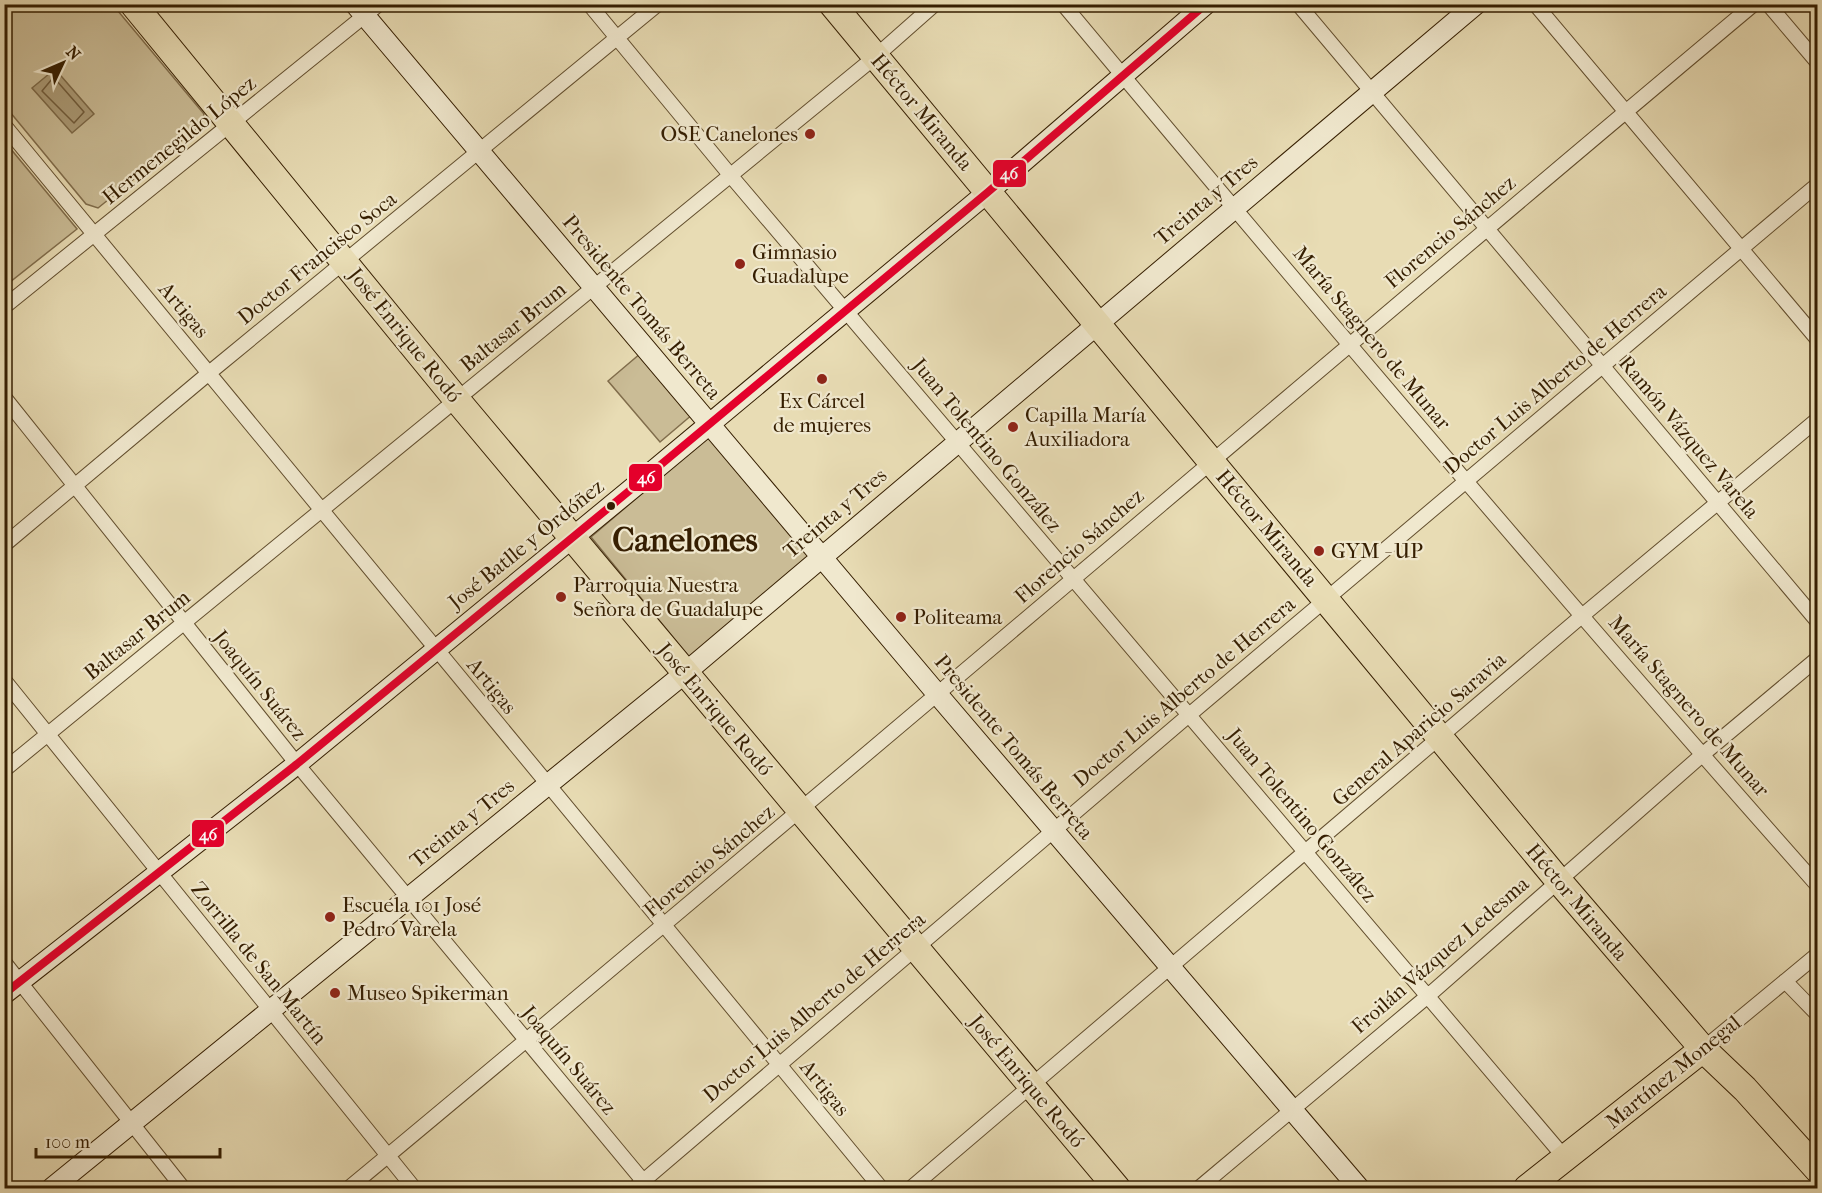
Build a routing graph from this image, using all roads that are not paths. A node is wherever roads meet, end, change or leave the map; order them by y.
1 (133, 4) edge
2 (589, 4) edge
3 (658, 4) edge
4 (832, 4) edge
5 (934, 4) edge
6 (1063, 4) edge
7 (1206, 4) edge
8 (1298, 4) edge
9 (1476, 4) edge
10 (1535, 4) edge
11 (1754, 4) edge
12 (1768, 4) edge
13 (366, 8) edge
14 (617, 39) junction
15 (875, 57) junction
16 (1818, 63) edge
17 (1122, 75) junction
18 (1372, 92) junction
19 (1625, 112) junction
20 (231, 123) junction
21 (4, 125) edge
22 (480, 152) junction
23 (731, 176) junction
24 (1818, 184) edge
25 (988, 192) junction
26 (1234, 207) junction
27 (1487, 228) junction
28 (94, 236) junction
29 (1741, 248) junction
30 (345, 262) junction
31 (595, 287) junction
32 (4, 307) edge
33 (845, 311) junction
34 (1096, 324) junction
35 (1818, 340) edge
36 (1350, 345) junction
37 (1602, 367) junction
38 (209, 373) junction
39 (4, 397) edge
40 (457, 400) junction
41 (1818, 419) edge
42 (710, 423) junction
43 (957, 443) junction
44 (1211, 460) junction
45 (1467, 482) junction
46 (76, 487) junction
47 (1718, 503) junction
48 (321, 511) junction
49 (572, 537) junction
50 (4, 545) edge
51 (821, 555) junction
52 (1073, 578) junction
53 (1326, 599) junction
54 (1583, 615) junction
55 (1818, 622) edge
56 (184, 623) junction
57 (434, 649) junction
58 (1818, 658) edge
59 (685, 673) junction
60 (4, 680) edge
61 (938, 695) junction
62 (1189, 715) junction
63 (48, 735) junction
64 (1440, 738) junction
65 (1702, 755) junction
66 (297, 764) junction
67 (4, 770) edge
68 (547, 786) junction
69 (800, 811) junction
70 (1053, 831) junction
71 (1306, 854) junction
72 (157, 873) junction
73 (1558, 880) junction
74 (1818, 886) edge
75 (408, 898) junction
76 (663, 927) junction
77 (916, 948) junction
78 (1818, 954) edge
79 (4, 962) edge
80 (1171, 970) junction
81 (20, 981) junction
82 (1785, 981) junction
83 (4, 994) edge
84 (1429, 996) junction
85 (272, 1009) junction
86 (1818, 1015) edge
87 (525, 1042) junction
88 (1699, 1053) junction
89 (779, 1064) junction
90 (1032, 1087) junction
91 (1291, 1109) junction
92 (132, 1124) junction
93 (387, 1156) junction
94 (1565, 1158) junction
95 (1818, 1170) edge
96 (643, 1186) edge
97 (52, 1188) edge
98 (183, 1188) edge
99 (349, 1188) edge
100 (414, 1188) edge
101 (881, 1188) edge
102 (912, 1188) edge
103 (1117, 1188) edge
104 (1199, 1188) edge
105 (1359, 1188) edge
106 (1527, 1188) edge
107 (1818, 1188) edge

1 - 20 highway, José Enrique Rodó
2 - 14 street, Juan Tolentino González
3 - 14 street, Doctor Francisco Soca
4 - 15 highway, Héctor Miranda
5 - 15 street, Baltasar Brum
6 - 17 street, María Stagnero de Munar
7 - 17 street, José Batlle y Ordóñez
8 - 18 street, Ramón Vázquez Varela
9 - 18 street, Treinta y Tres
10 - 19 street
11 - 19 street, Florencio Sánchez
12 - 16 street
13 - 20 street, Hermenegildo López
13 - 22 street, Presidente Tomás Berreta
14 - 22 street, Doctor Francisco Soca
14 - 23 street, Juan Tolentino González
15 - 23 street, Baltasar Brum
15 - 25 highway, Héctor Miranda
17 - 25 street, José Batlle y Ordóñez
17 - 26 street, María Stagnero de Munar
18 - 26 street, Treinta y Tres
18 - 27 street, Ramón Vázquez Varela
19 - 27 street, Florencio Sánchez
19 - 29 street
20 - 28 street, Hermenegildo López
20 - 30 highway, José Enrique Rodó
21 - 28 street, Artigas
22 - 30 street, Doctor Francisco Soca
22 - 31 street, Presidente Tomás Berreta
23 - 31 street, Baltasar Brum
23 - 33 street, Juan Tolentino González
24 - 29 street, Doctor Luis Alberto de Herrera
25 - 33 street, José Batlle y Ordóñez
25 - 34 highway, Héctor Miranda
26 - 34 street, Treinta y Tres
26 - 36 street, María Stagnero de Munar
27 - 36 street, Florencio Sánchez
27 - 37 street, Ramón Vázquez Varela
28 - 32 street, Hermenegildo López
28 - 38 street, Artigas
29 - 35 street
29 - 37 street, Doctor Luis Alberto de Herrera
30 - 38 street, Doctor Francisco Soca
30 - 40 highway, José Enrique Rodó
31 - 40 street, Baltasar Brum
31 - 42 street, Presidente Tomás Berreta
33 - 42 street, José Batlle y Ordóñez
33 - 43 street, Juan Tolentino González
34 - 43 street, Treinta y Tres
34 - 44 highway, Héctor Miranda
36 - 44 street, Florencio Sánchez
36 - 45 street, María Stagnero de Munar
37 - 45 street, Doctor Luis Alberto de Herrera
37 - 47 street, Ramón Vázquez Varela
38 - 46 street, Doctor Francisco Soca
38 - 48 street, Artigas
39 - 46 street, Joaquín Suárez
40 - 48 street, Baltasar Brum
40 - 49 highway, José Enrique Rodó
41 - 47 street, General Aparicio Saravia
42 - 49 street, José Batlle y Ordóñez
42 - 51 street, Presidente Tomás Berreta
43 - 51 street, Treinta y Tres
43 - 52 street, Juan Tolentino González
44 - 52 street, Florencio Sánchez
44 - 53 highway, Héctor Miranda
45 - 53 street, Doctor Luis Alberto de Herrera
45 - 54 street, María Stagnero de Munar
46 - 50 street, Doctor Francisco Soca
46 - 56 street, Joaquín Suárez
47 - 54 street, General Aparicio Saravia
47 - 55 street, Ramón Vázquez Varela
48 - 56 street, Baltasar Brum
48 - 57 street, Artigas
49 - 57 street, José Batlle y Ordóñez
49 - 59 highway, José Enrique Rodó
51 - 59 street, Treinta y Tres
51 - 61 street, Presidente Tomás Berreta
52 - 61 street, Florencio Sánchez
52 - 62 street, Juan Tolentino González
53 - 62 street, Doctor Luis Alberto de Herrera
53 - 64 highway, Héctor Miranda
54 - 64 street, General Aparicio Saravia
54 - 65 street, María Stagnero de Munar
56 - 63 street, Baltasar Brum
56 - 66 street, Joaquín Suárez
57 - 66 street, José Batlle y Ordóñez
57 - 68 street, Artigas
58 - 65 street, Froilán Vázquez Ledesma
59 - 68 street, Treinta y Tres
59 - 69 highway, José Enrique Rodó
60 - 63 street, Zorrilla de San Martín
61 - 69 street, Florencio Sánchez
61 - 70 street, Presidente Tomás Berreta
62 - 70 street, Doctor Luis Alberto de Herrera
62 - 71 street, Juan Tolentino González
63 - 67 street, Baltasar Brum
63 - 72 street, Zorrilla de San Martín
64 - 71 street, General Aparicio Saravia
64 - 73 highway, Héctor Miranda
65 - 73 street, Froilán Vázquez Ledesma
65 - 74 street, María Stagnero de Munar
66 - 72 street, José Batlle y Ordóñez
66 - 75 street, Joaquín Suárez
68 - 75 street, Treinta y Tres
68 - 76 street, Artigas
69 - 76 street, Florencio Sánchez
69 - 77 highway, José Enrique Rodó
70 - 77 street, Doctor Luis Alberto de Herrera
70 - 80 street, Presidente Tomás Berreta
71 - 80 street, General Aparicio Saravia
71 - 84 street, Juan Tolentino González
72 - 81 street, José Batlle y Ordóñez
72 - 85 street, Zorrilla de San Martín
73 - 84 street, Froilán Vázquez Ledesma
73 - 88 highway, Héctor Miranda
75 - 85 street, Treinta y Tres
75 - 87 street, Joaquín Suárez
76 - 87 street, Florencio Sánchez
76 - 89 street, Artigas
77 - 89 street, Doctor Luis Alberto de Herrera
77 - 90 highway, José Enrique Rodó
78 - 82 street, Martínez Monegal
79 - 81 street
80 - 90 street, General Aparicio Saravia
80 - 91 street, Presidente Tomás Berreta
81 - 83 street, José Batlle y Ordóñez
81 - 92 street
82 - 86 street
82 - 88 street, Martínez Monegal
84 - 91 street, Froilán Vázquez Ledesma
84 - 94 street, Juan Tolentino González
85 - 92 street, Treinta y Tres
85 - 93 street, Zorrilla de San Martín
87 - 93 street, Florencio Sánchez
87 - 96 street, Joaquín Suárez
88 - 94 highway, Martínez Monegal
88 - 95 highway
88 - 107 highway
89 - 96 street, Doctor Luis Alberto de Herrera
89 - 101 street, Artigas
90 - 102 street, General Aparicio Saravia
90 - 103 highway, José Enrique Rodó
91 - 104 street, Froilán Vázquez Ledesma
91 - 105 street, Presidente Tomás Berreta
92 - 97 street, Treinta y Tres
92 - 98 street
93 - 99 street, Florencio Sánchez
93 - 100 street, Zorrilla de San Martín
94 - 106 highway, Martínez Monegal

